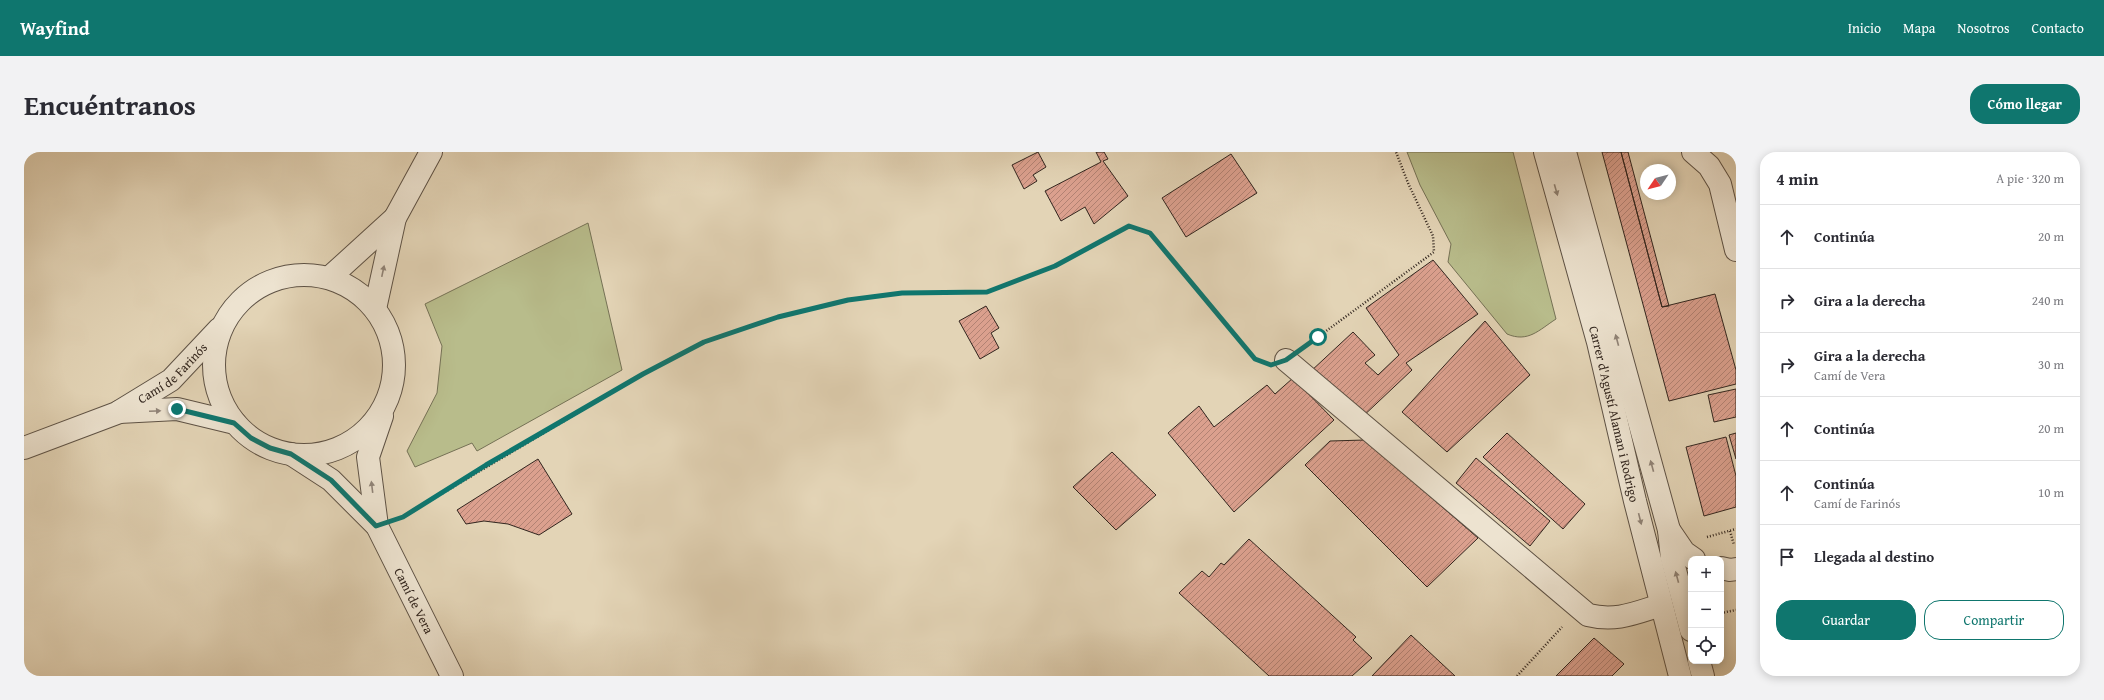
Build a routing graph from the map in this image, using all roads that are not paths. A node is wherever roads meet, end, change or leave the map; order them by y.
1 (431, 152) edge
2 (1545, 152) edge
3 (1565, 152) edge
4 (1693, 152) edge
5 (395, 218) junction
6 (1736, 250) edge
7 (329, 278) junction
8 (375, 309) junction
9 (222, 326) junction
10 (1286, 360) road end
11 (386, 403) junction
12 (116, 413) junction
13 (234, 423) junction
14 (24, 448) edge
15 (291, 454) junction
16 (376, 526) junction
17 (1669, 530) junction
18 (1690, 556) edge
19 (1661, 605) junction
20 (1688, 611) edge
21 (1688, 621) edge
22 (1700, 664) edge
23 (1677, 666) edge
24 (452, 676) edge
25 (1665, 676) edge
26 (1691, 676) edge
27 (1703, 676) edge

1 - 5 street
2 -> 19 street, Carrer d'Agustí Alaman i Rodrigo
17 -> 3 street, Carrer d'Agustí Alaman i Rodrigo
4 - 6 street
5 - 7 street
8 -> 5 street
7 - 8 street, Camí de Vera
7 - 9 street, Camí de Vera
8 - 11 street, Camí de Vera
9 - 12 street, Camí de Farinós
9 - 13 street
10 - 19 street
11 - 15 street
16 -> 11 street, Camí de Vera
12 -> 13 street, Camí de Farinós
12 - 14 street, Camí de Farinós
13 - 15 street
15 - 16 street, Camí de Vera
16 - 24 street, Camí de Vera
17 - 18 street
20 -> 17 street, Carrer d'Agustí Alaman i Rodrigo
19 - 23 street, Carrer d'Agustí Alaman i Rodrigo
21 - 26 street
22 - 27 street
23 - 25 street

